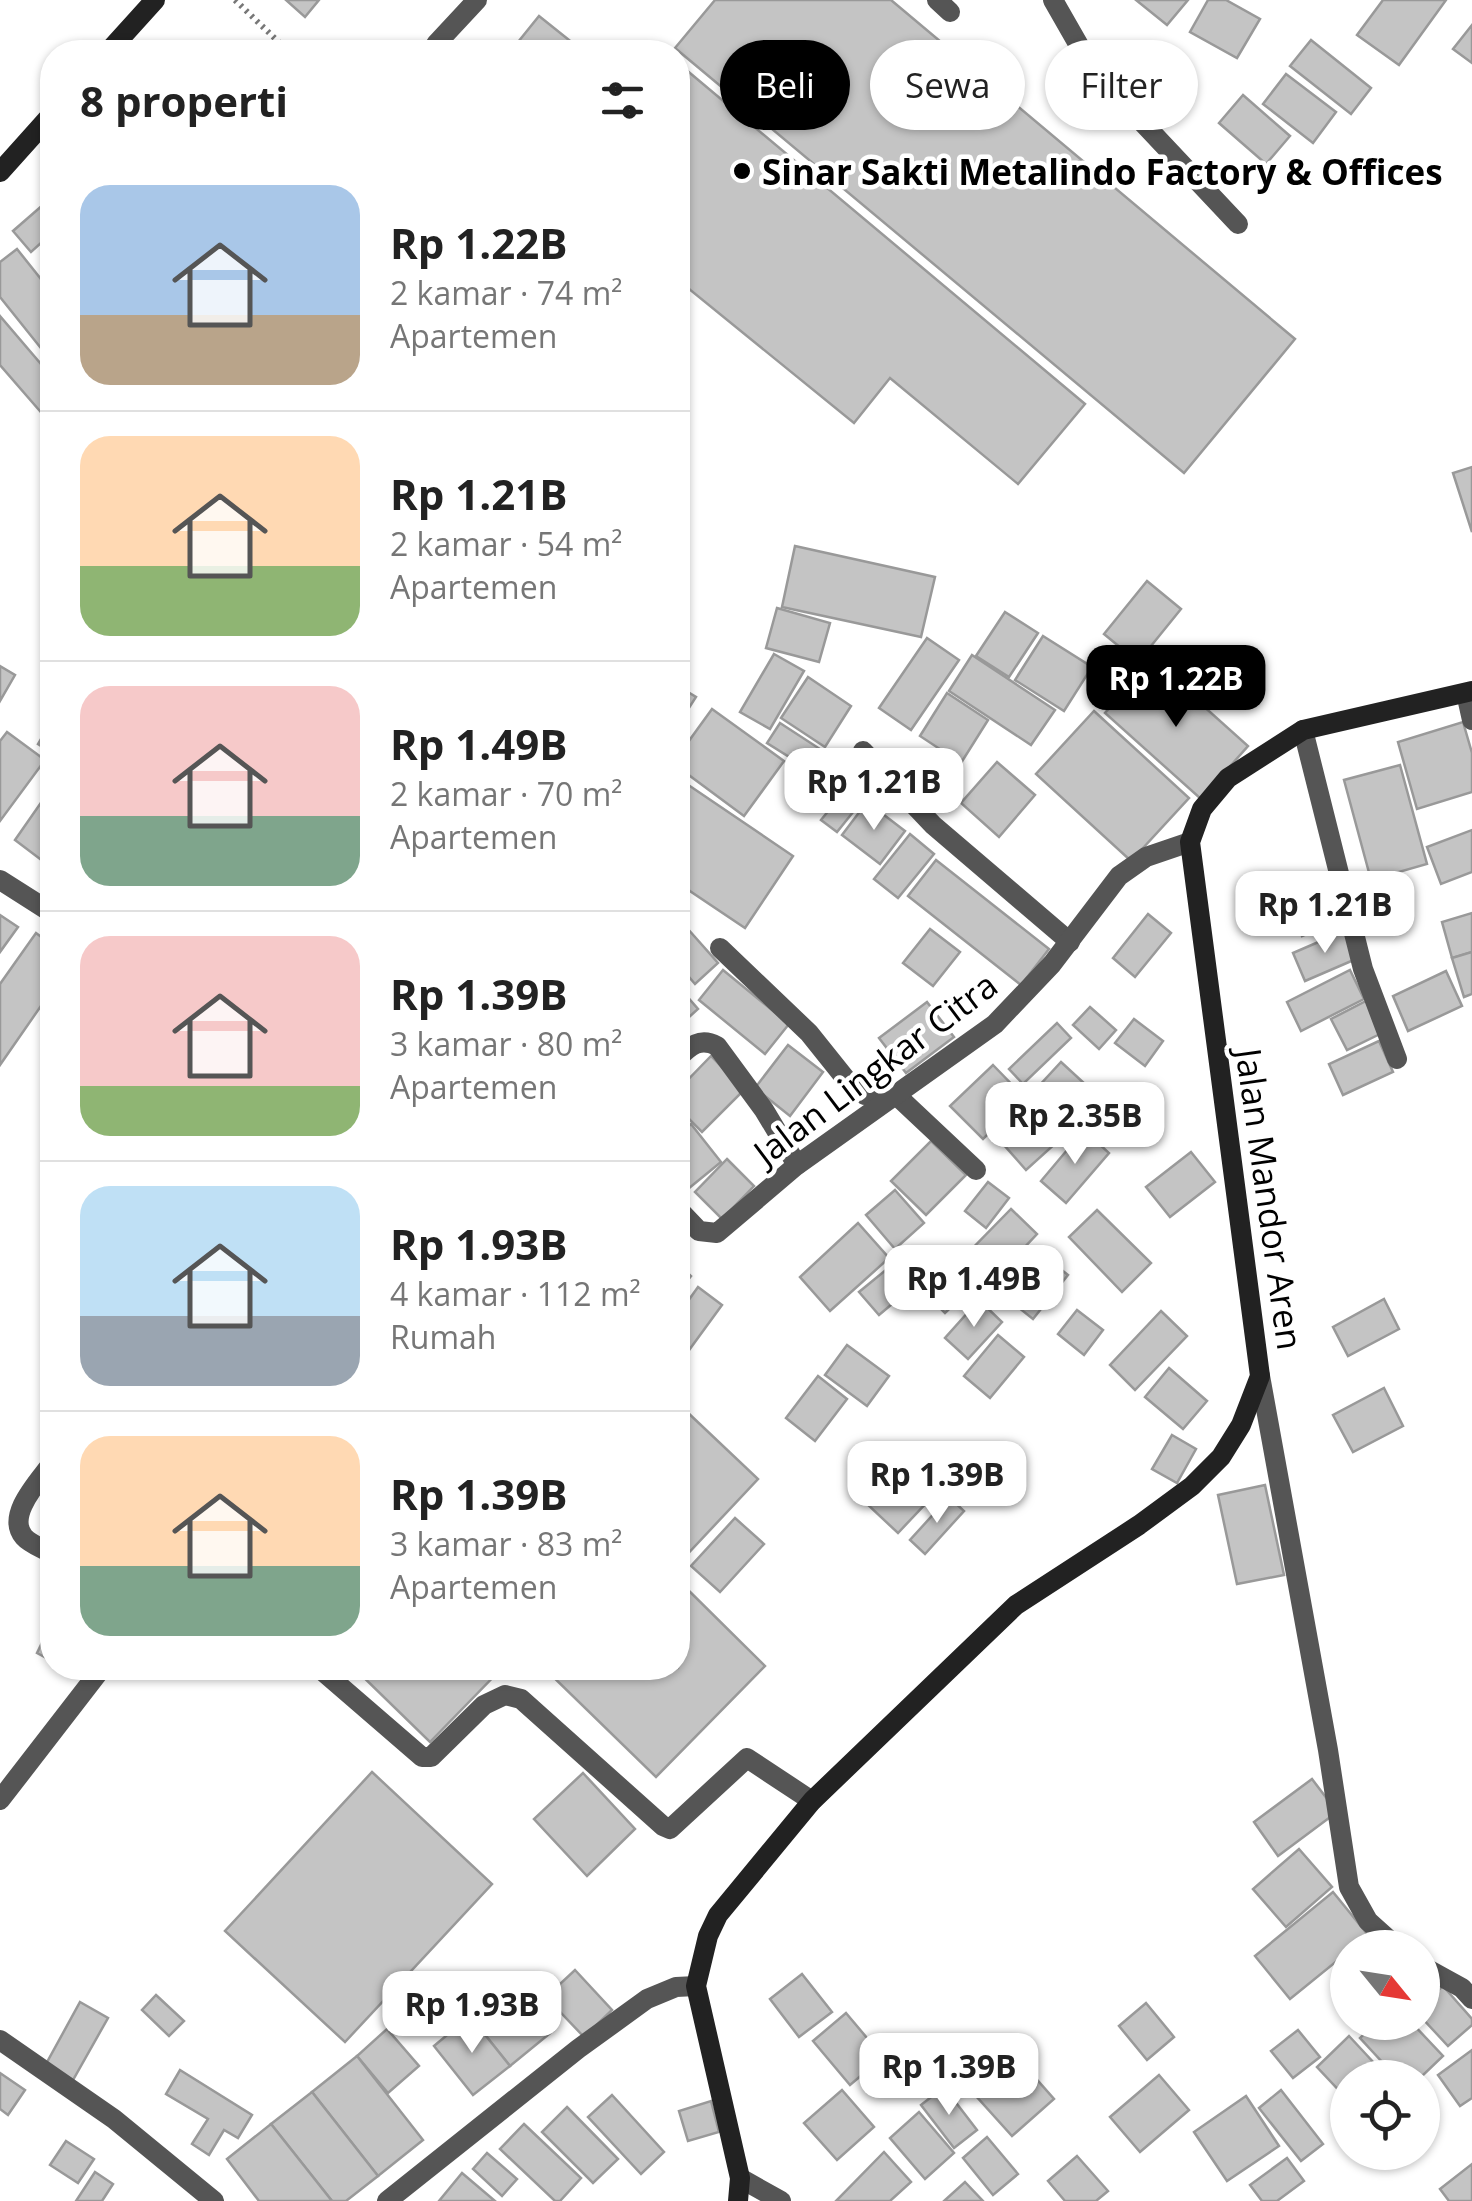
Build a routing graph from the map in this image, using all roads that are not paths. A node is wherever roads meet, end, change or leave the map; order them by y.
1 (155, 0) edge
2 (477, 0) edge
3 (1053, 0) edge
4 (119, 40) edge
5 (440, 40) edge
6 (40, 127) edge
7 (0, 172) edge
8 (1238, 224) dead end
9 (1469, 692) edge
10 (1472, 720) edge
11 (1303, 730) junction
12 (863, 751) dead end
13 (1190, 842) junction
14 (0, 880) edge
15 (40, 905) edge
16 (1070, 942) junction
17 (720, 948) dead end
18 (690, 1048) edge
19 (1397, 1059) dead end
20 (894, 1093) junction
21 (797, 1165) junction
22 (976, 1170) dead end
23 (690, 1223) edge
24 (1260, 1376) junction
25 (40, 1480) edge
26 (40, 1547) edge
27 (93, 1680) edge
28 (333, 1680) edge
29 (0, 1800) edge
30 (812, 1802) junction
31 (1378, 1930) edge
32 (1440, 1976) edge
33 (696, 1986) junction
34 (1472, 1999) edge
35 (0, 2040) edge
36 (740, 2178) junction
37 (214, 2201) edge
38 (387, 2201) edge
39 (738, 2201) edge
40 (781, 2201) edge

1 - 4 street
2 - 5 street
3 - 8 street
6 - 7 street
9 - 10 street
9 - 11 street
11 - 13 street
11 - 19 street
12 - 16 street
13 - 16 street, Jalan Lingkar Citra
13 - 24 street, Jalan Mandor Aren
14 - 15 street
16 - 20 street, Jalan Lingkar Citra
17 - 20 street
18 - 21 street
20 - 21 street, Jalan Lingkar Citra
20 - 22 street
21 - 23 street, Jalan Lingkar Citra
24 - 30 street, Jalan Mandor Aren
24 - 31 street
25 - 26 street
27 - 29 street
28 - 30 street
30 - 33 street, Jalan Mandor Aren
32 - 34 street
33 - 36 street, Jalan Mandor Aren
33 - 38 street
35 - 37 street
36 - 39 street, Jalan Mandor Aren
36 - 40 street

